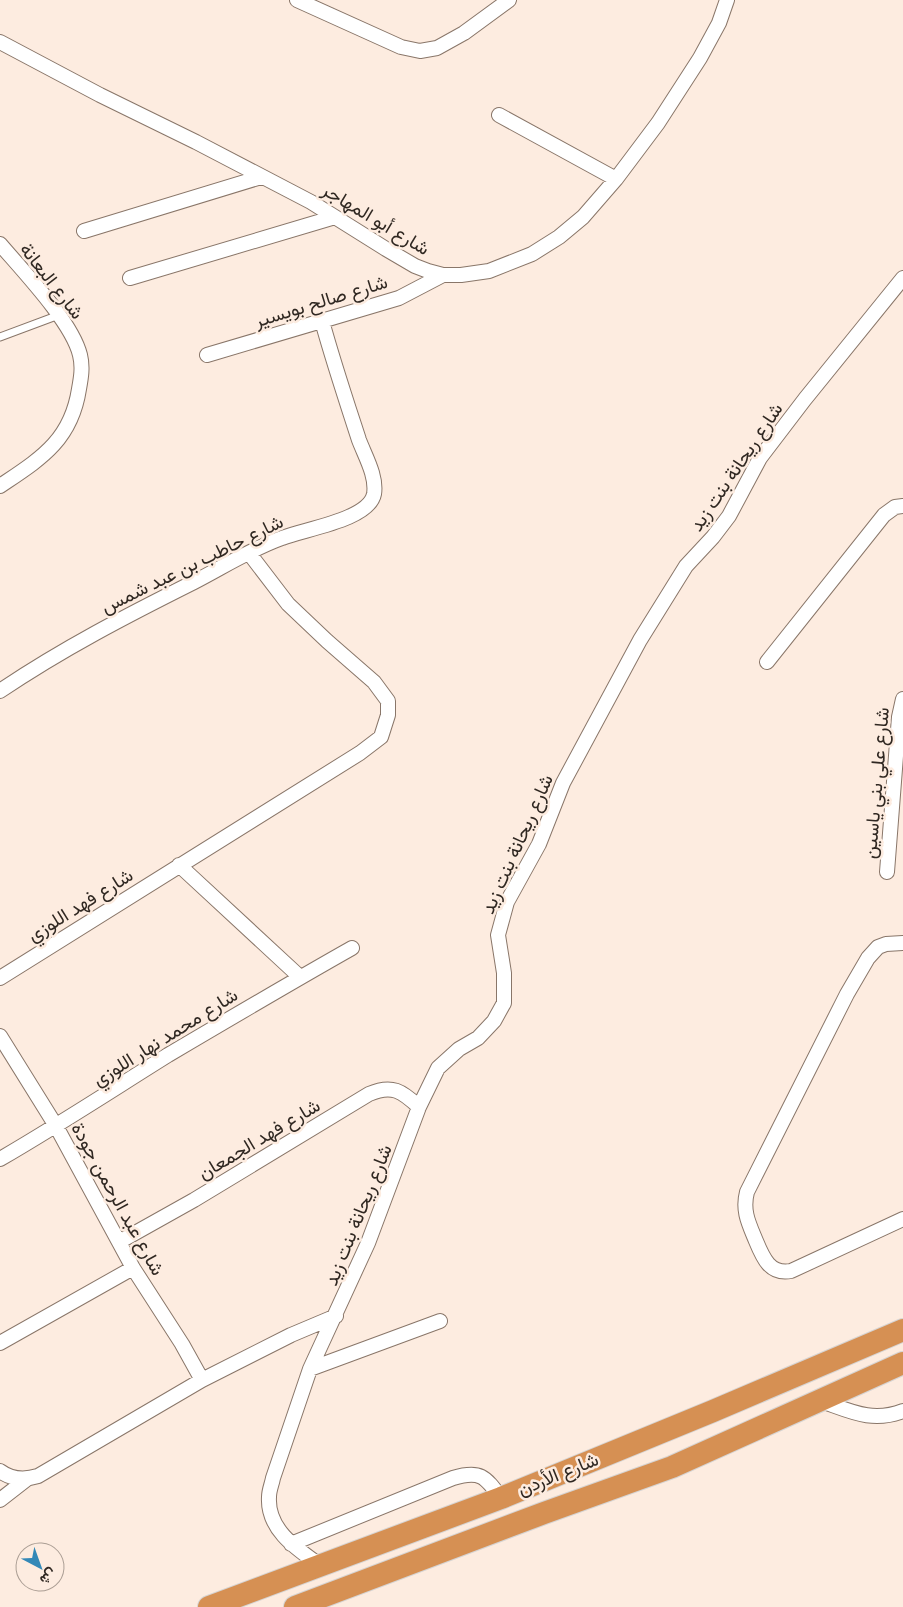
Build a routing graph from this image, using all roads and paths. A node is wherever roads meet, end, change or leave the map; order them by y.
1 (297, 0) edge
2 (509, 0) edge
3 (727, 0) edge
4 (0, 42) edge
5 (499, 116) dead end
6 (261, 177) junction
7 (616, 179) junction
8 (335, 217) junction
9 (84, 231) dead end
10 (0, 244) edge
11 (443, 276) junction
12 (130, 278) dead end
13 (903, 278) edge
14 (59, 316) junction
15 (322, 321) junction
16 (0, 337) edge
17 (206, 355) dead end
18 (0, 486) edge
19 (903, 506) edge
20 (249, 553) junction
21 (767, 662) dead end
22 (0, 691) edge
23 (903, 699) edge
24 (179, 865) junction
25 (886, 872) dead end
26 (903, 943) edge
27 (352, 948) dead end
28 (300, 977) junction
29 (0, 978) edge
30 (0, 1036) edge
31 (419, 1108) junction
32 (56, 1126) junction
33 (0, 1159) edge
34 (903, 1219) edge
35 (119, 1242) junction
36 (133, 1268) junction
37 (336, 1316) junction
38 (440, 1321) dead end
39 (903, 1330) edge
40 (0, 1343) edge
41 (903, 1363) edge
42 (310, 1369) junction
43 (202, 1380) junction
44 (822, 1401) junction
45 (902, 1417) edge
46 (0, 1472) edge
47 (27, 1479) junction
48 (501, 1498) junction
49 (0, 1500) edge
50 (291, 1544) junction
51 (321, 1566) junction
52 (209, 1607) edge
53 (296, 1607) edge

1 - 2 street
3 - 7 street, شارع أبو المهاجر
4 - 6 street, شارع أبو المهاجر
5 - 7 street
6 - 8 street, شارع أبو المهاجر
6 - 9 street
7 - 11 street, شارع أبو المهاجر
8 - 11 street, شارع أبو المهاجر
8 - 12 street
10 - 14 street, شارع البعانة
11 - 15 street, شارع صالح بويسير
13 - 31 street, شارع ريحانة بنت زيد
14 - 16 lane
14 - 18 street, شارع البعانة
15 - 17 street, شارع صالح بويسير
15 - 20 street, شارع حاطب بن عبد شمس
19 - 21 street
20 - 22 street, شارع حاطب بن عبد شمس
20 - 24 street, شارع فهد اللوزي
23 - 25 street, شارع علي بني ياسين
24 - 28 street
24 - 29 street, شارع فهد اللوزي
26 - 34 street
27 - 28 street, شارع محمد نهار اللوزي
28 - 32 street, شارع محمد نهار اللوزي
30 - 32 street, شارع عبد الرحمن جودة
31 - 35 street, شارع فهد الجمعان
31 - 37 street, شارع ريحانة بنت زيد
32 - 33 street, شارع محمد نهار اللوزي
32 - 35 street, شارع عبد الرحمن جودة
35 - 36 street, شارع عبد الرحمن جودة
36 - 40 street
36 - 43 street, شارع عبد الرحمن جودة
37 - 42 street, شارع ريحانة بنت زيد
37 - 43 street
38 - 42 street
39 - 48 highway, شارع الأردن
41 - 44 highway, شارع الأردن
42 - 50 street, شارع ريحانة بنت زيد
43 - 47 street
44 - 45 street
44 - 53 highway, شارع الأردن
46 - 47 street
47 - 49 street
48 - 50 street
48 - 51 highway, شارع الأردن
50 - 51 street, شارع ريحانة بنت زيد
51 - 52 highway, شارع الأردن

